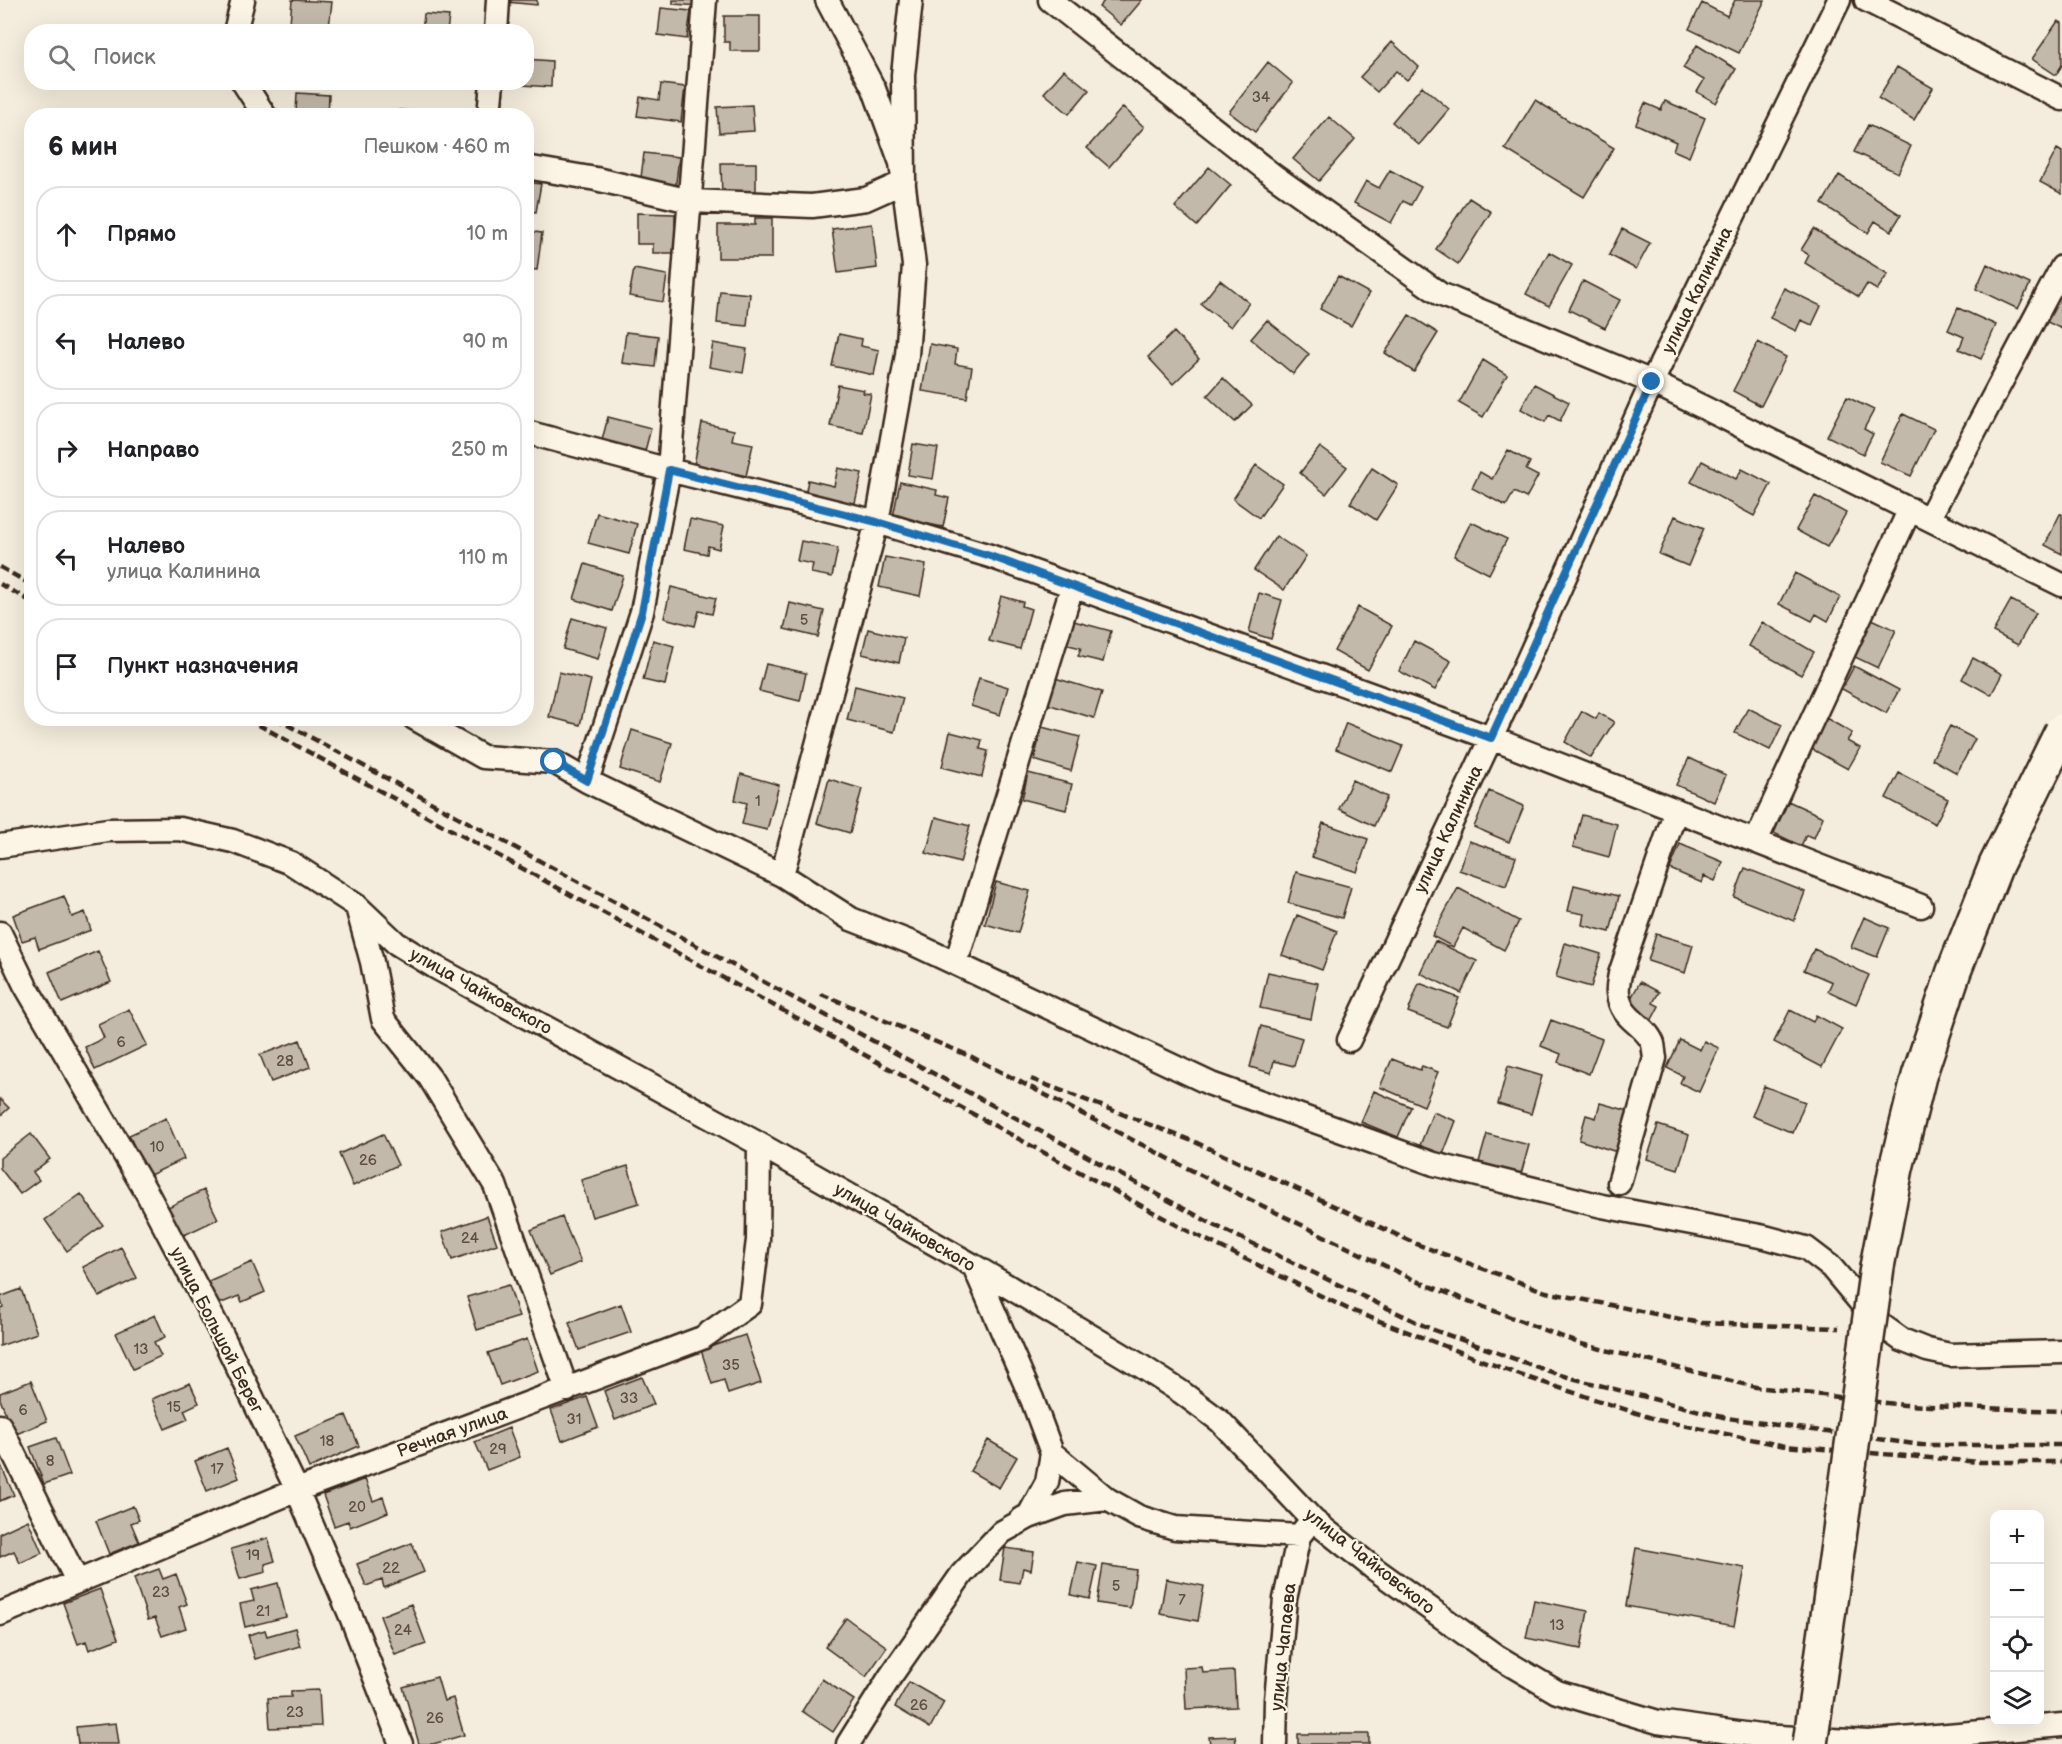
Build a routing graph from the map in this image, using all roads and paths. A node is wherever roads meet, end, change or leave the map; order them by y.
1 (243, 0) edge
2 (498, 0) edge
3 (705, 0) edge
4 (827, 0) edge
5 (911, 0) edge
6 (1050, 0) edge
7 (1839, 0) edge
8 (1866, 0) edge
9 (237, 24) edge
10 (496, 24) edge
11 (248, 90) edge
12 (491, 90) edge
13 (2062, 99) edge
14 (260, 108) edge
15 (490, 108) edge
16 (534, 168) edge
17 (904, 182) junction
18 (690, 201) junction
19 (2062, 267) edge
20 (1652, 382) junction
21 (534, 434) edge
22 (669, 470) junction
23 (1919, 514) junction
24 (877, 522) junction
25 (2062, 585) edge
26 (1072, 587) junction
27 (428, 726) edge
28 (2062, 731) edge
29 (1491, 738) junction
30 (587, 781) junction
31 (1676, 810) junction
32 (1756, 841) junction
33 (0, 846) edge
34 (782, 875) junction
35 (357, 906) junction
36 (1921, 906) dead end
37 (0, 933) edge
38 (960, 950) dead end
39 (1350, 1040) dead end
40 (759, 1144) junction
41 (1619, 1183) dead end
42 (974, 1266) junction
43 (2062, 1352) edge
44 (567, 1390) junction
45 (0, 1426) edge
46 (1052, 1453) junction
47 (297, 1490) junction
48 (1107, 1499) junction
49 (1306, 1528) junction
50 (1002, 1532) junction
51 (77, 1581) junction
52 (0, 1614) edge
53 (2062, 1725) edge
54 (401, 1744) edge
55 (848, 1744) edge
56 (1275, 1744) edge
57 (1810, 1744) edge

1 - 9 street
2 - 10 street
3 - 18 street
4 - 17 street
5 - 17 street
6 - 20 street
7 - 20 street, улица Калинина
8 - 13 street
11 - 14 street
12 - 15 street
16 - 18 street
17 - 18 street
17 - 24 street
18 - 22 street
19 - 23 street
20 - 23 street
20 - 29 street, улица Калинина
21 - 22 street
22 - 24 street
22 - 30 street
23 - 25 street
23 - 32 street
24 - 26 street
24 - 34 street
26 - 29 street
26 - 38 street
27 - 30 street
28 - 57 street, bridge
29 - 31 street
29 - 39 street, улица Калинина
30 - 34 street
31 - 32 street
31 - 41 street
32 - 36 street
33 - 35 street, улица Чайковского
34 - 43 street
35 - 40 street, улица Чайковского
35 - 44 street
37 - 47 street, улица Большой Берег
40 - 42 street, улица Чайковского
40 - 44 street, Речная улица
42 - 46 street
42 - 49 street, улица Чайковского
44 - 47 street, Речная улица
45 - 51 street
46 - 48 street
46 - 50 street
47 - 51 street, Речная улица
47 - 54 street, улица Большой Берег
48 - 49 street
48 - 50 street
49 - 53 street, улица Чайковского
49 - 56 street, улица Чапаева
50 - 55 street
51 - 52 street, Речная улица

